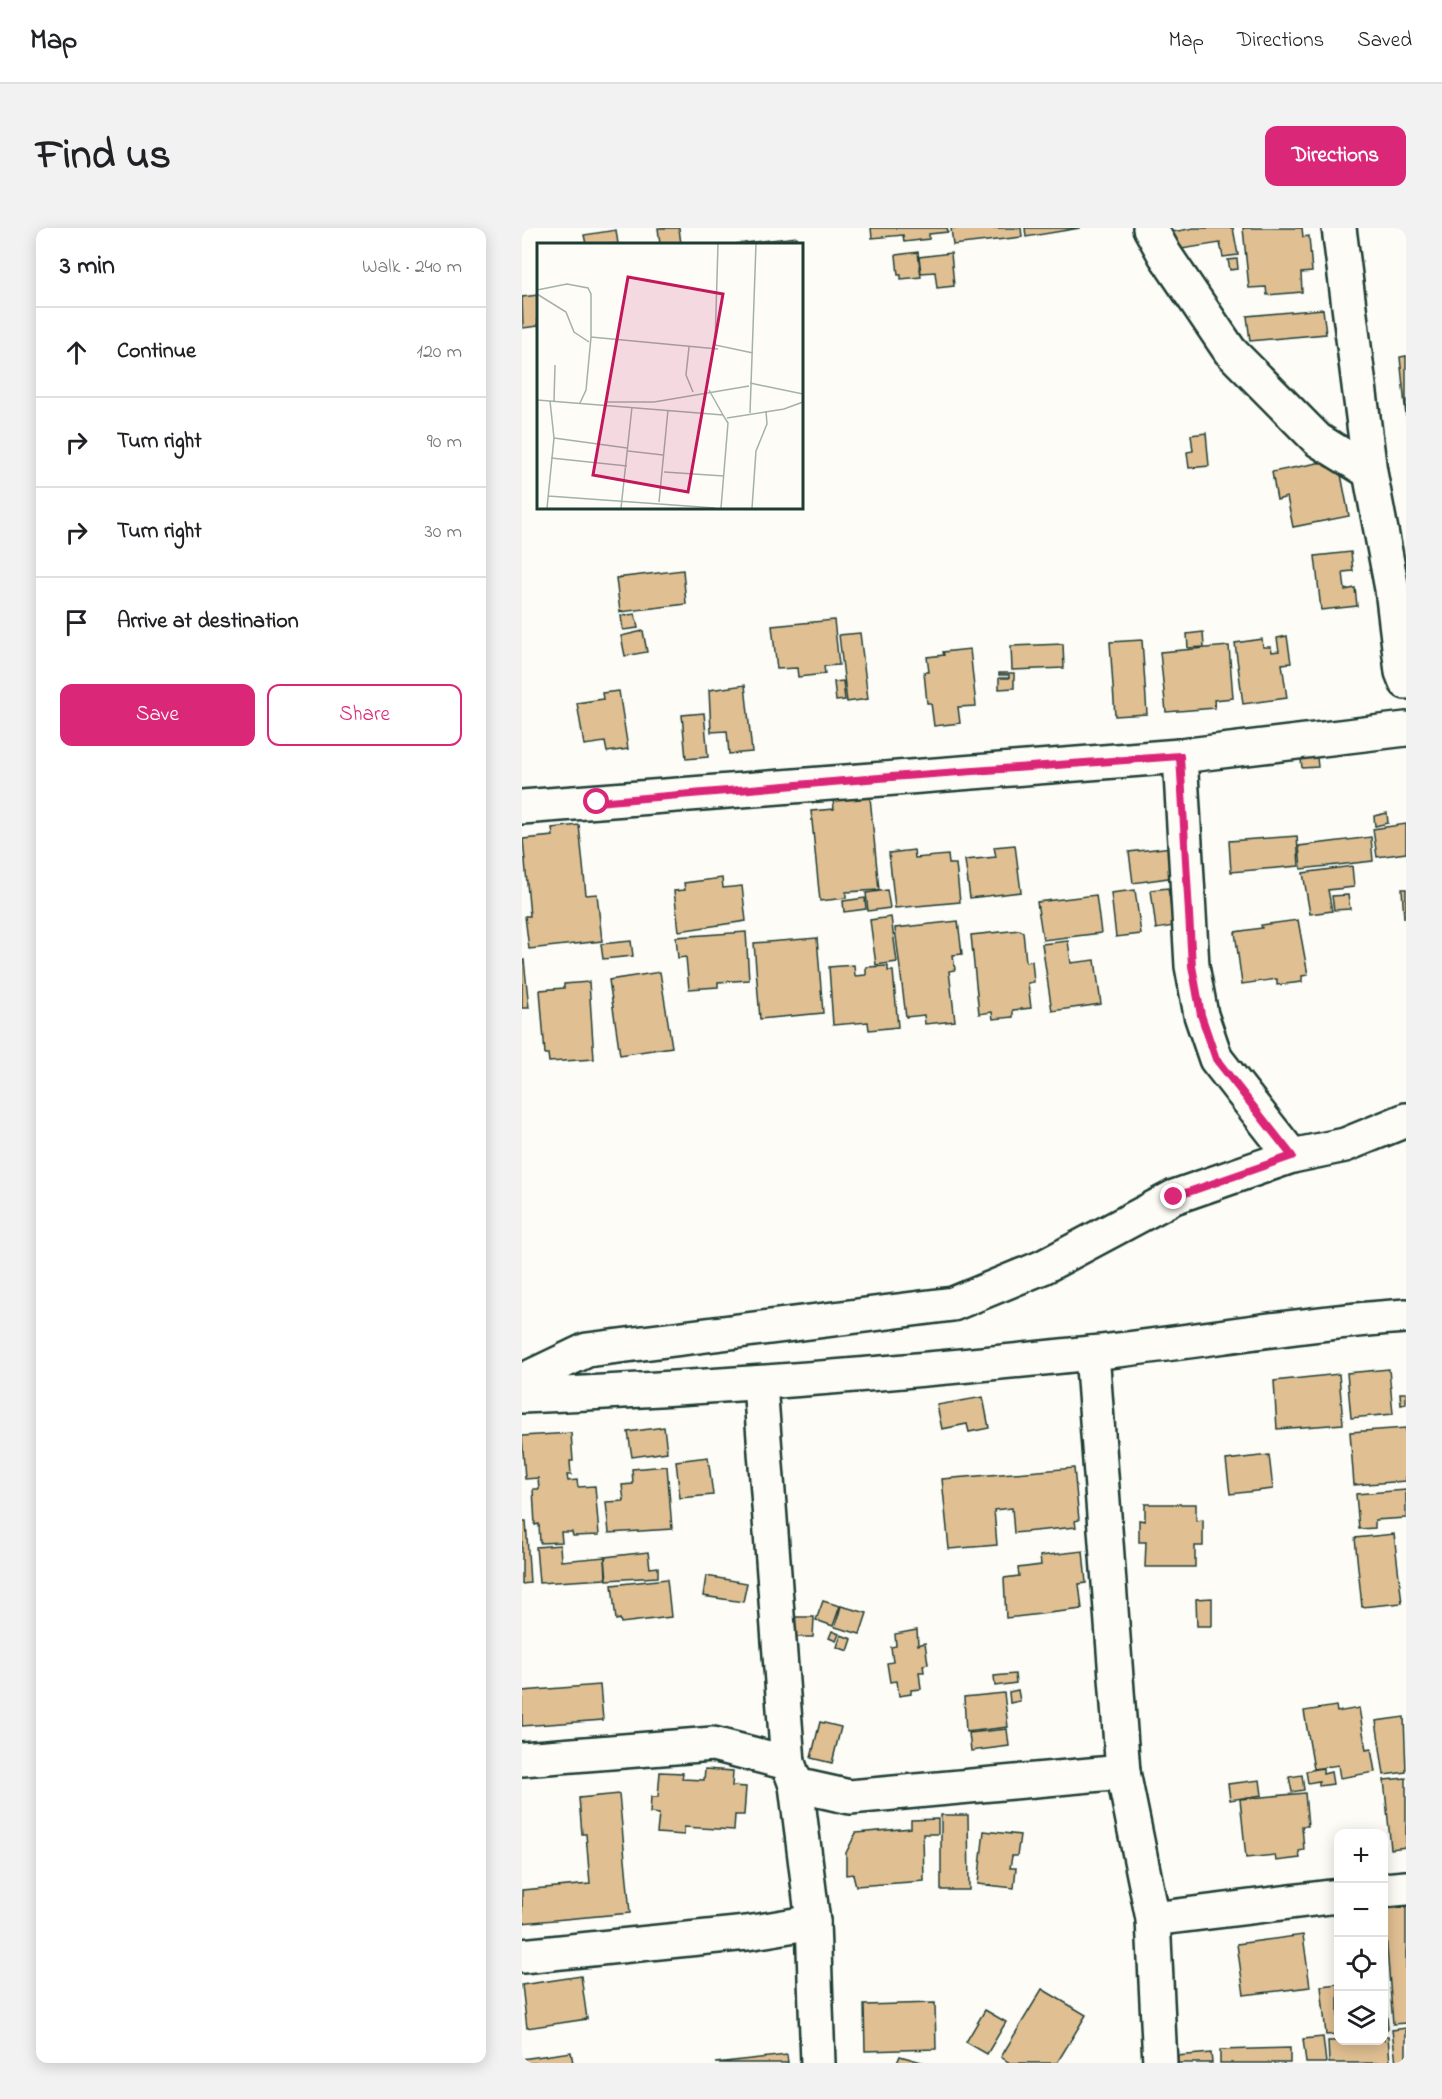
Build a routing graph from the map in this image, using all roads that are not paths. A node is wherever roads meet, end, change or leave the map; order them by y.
1 (1150, 228) edge
2 (1339, 228) edge
3 (1370, 472) junction
4 (1406, 682) edge
5 (1406, 729) edge
6 (1180, 756) junction
7 (522, 807) edge
8 (1406, 1120) edge
9 (1292, 1156) junction
10 (1406, 1316) edge
11 (1092, 1353) junction
12 (522, 1381) edge
13 (760, 1384) junction
14 (522, 1396) edge
15 (522, 1759) edge
16 (1123, 1773) junction
17 (792, 1774) junction
18 (1406, 1888) edge
19 (1388, 1890) edge
20 (1334, 1896) edge
21 (1154, 1919) junction
22 (813, 1922) junction
23 (522, 1956) edge
24 (818, 2063) edge
25 (1160, 2063) edge

1 - 3 street
2 - 3 street
3 - 4 street
5 - 6 street
6 - 7 street
6 - 9 street
8 - 9 street
9 - 12 street
10 - 11 street
11 - 13 street
11 - 16 street
13 - 14 street
13 - 17 street
15 - 17 street
16 - 17 street
16 - 21 street
17 - 22 street
18 - 19 street
20 - 21 street
21 - 25 street
22 - 23 street
22 - 24 street

